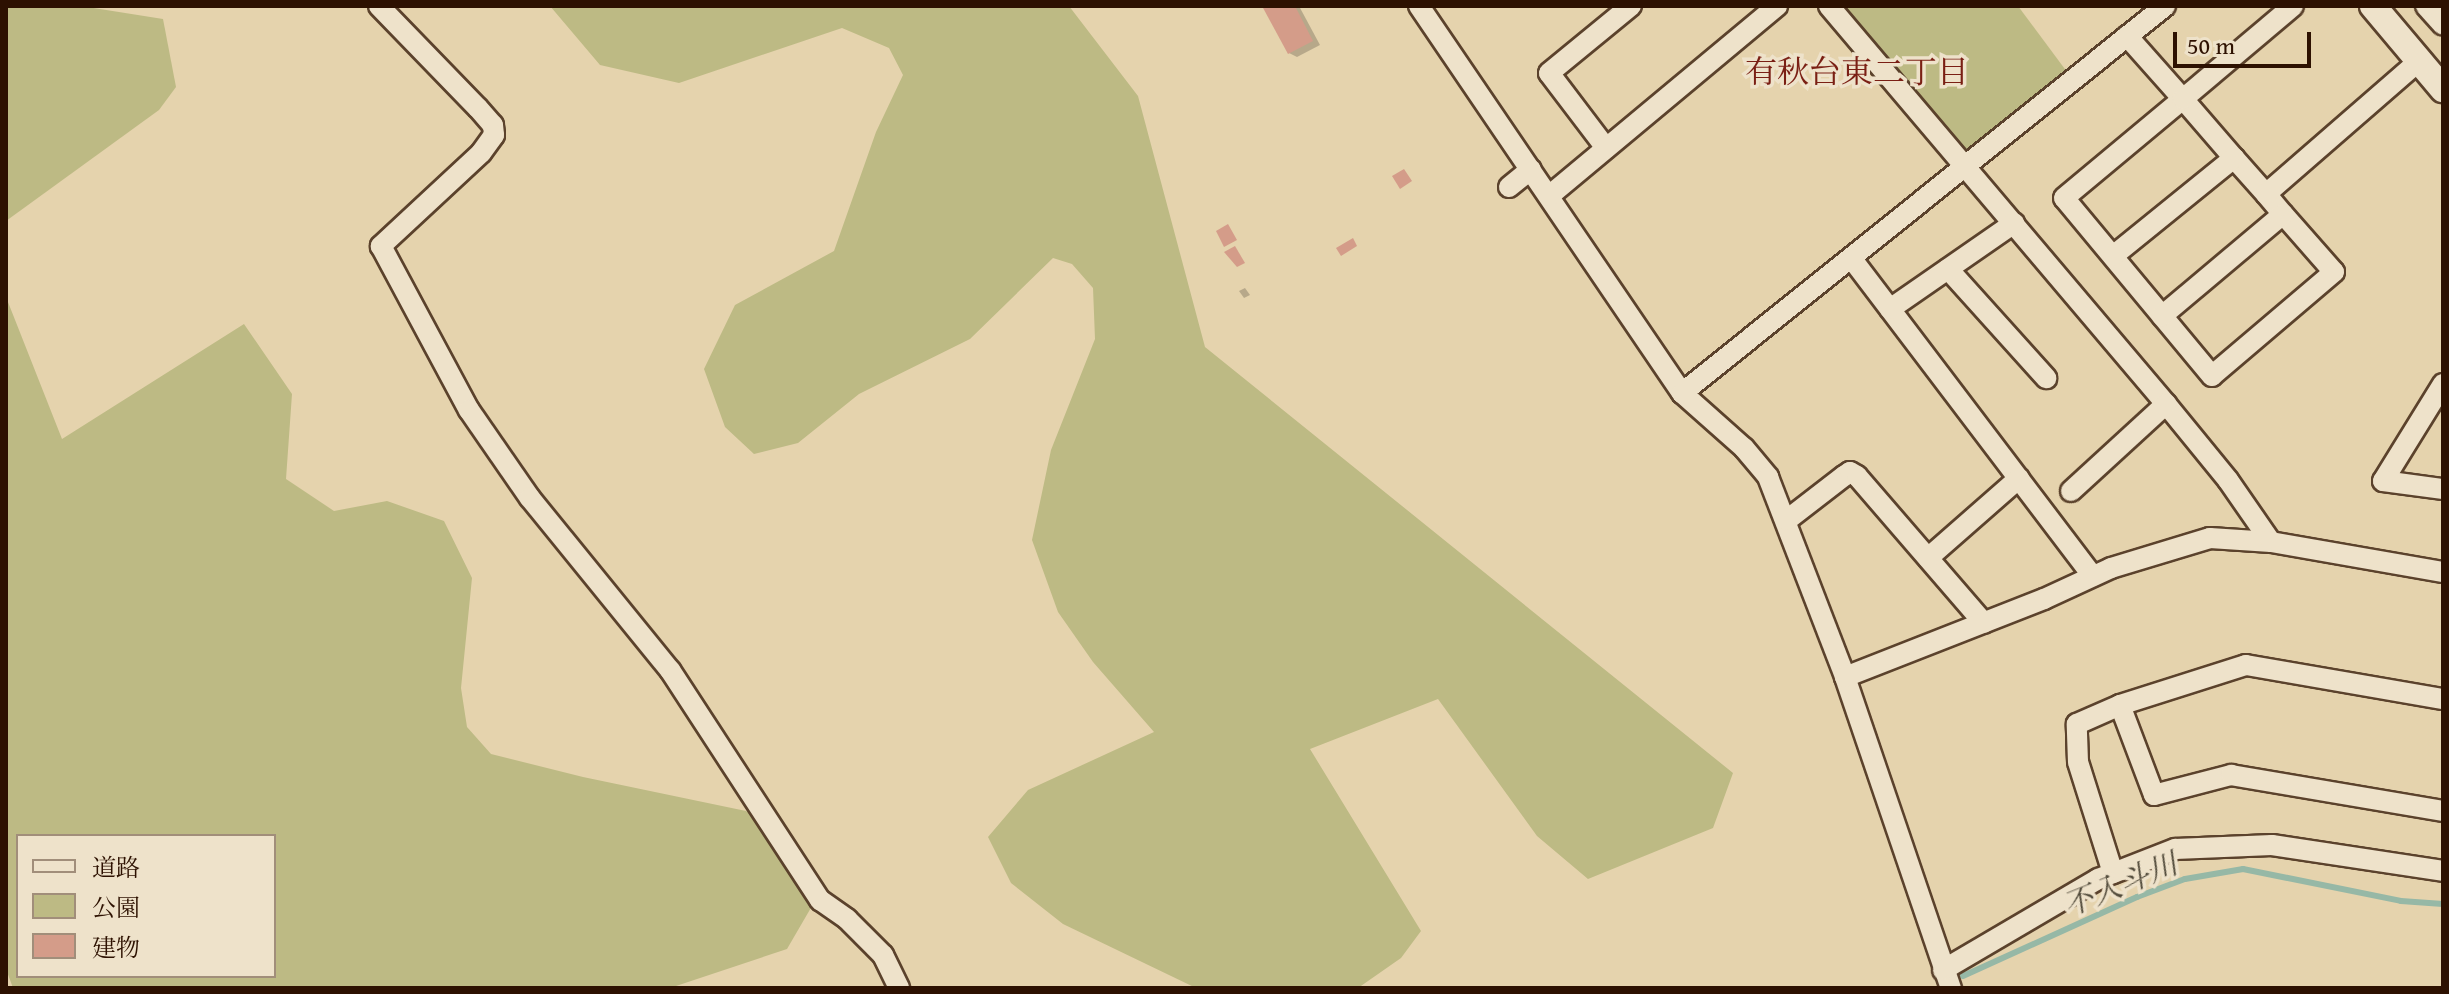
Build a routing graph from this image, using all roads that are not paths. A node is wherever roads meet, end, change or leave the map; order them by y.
1 (379, 6) edge
2 (1419, 6) edge
3 (1631, 6) edge
4 (1777, 6) edge
5 (1829, 6) edge
6 (2165, 6) edge
7 (2293, 6) edge
8 (2373, 6) edge
9 (2426, 6) edge
10 (2443, 25) edge
11 (2127, 36) junction
12 (2419, 61) junction
13 (2443, 89) edge
14 (2183, 99) junction
15 (1606, 148) junction
16 (2234, 158) junction
17 (1965, 168) junction
18 (1531, 169) junction
19 (1509, 187) dead end
20 (2266, 194) junction
21 (1549, 196) junction
22 (2283, 214) junction
23 (2014, 223) junction
24 (2113, 256) junction
25 (1852, 259) junction
26 (1948, 269) junction
27 (1890, 309) junction
28 (2162, 316) junction
29 (2046, 378) dead end
30 (2443, 384) edge
31 (1682, 393) junction
32 (2166, 404) junction
33 (2019, 478) junction
34 (2443, 489) edge
35 (2071, 491) dead end
36 (1787, 520) junction
37 (2271, 542) junction
38 (1928, 558) junction
39 (2443, 572) edge
40 (2093, 576) junction
41 (1984, 623) junction
42 (1845, 677) junction
43 (2443, 699) edge
44 (2120, 705) junction
45 (2443, 811) edge
46 (2443, 871) edge
47 (2113, 873) junction
48 (1947, 979) edge
49 (899, 988) edge

1 - 49 street
2 - 18 street
3 - 15 street
4 - 15 street
5 - 17 street
6 - 11 street
7 - 14 street
8 - 12 street
9 - 10 street
11 - 14 street
11 - 17 street
12 - 13 street
12 - 20 street
14 - 16 street
14 - 24 street
15 - 21 street
16 - 20 street
16 - 24 street
17 - 23 street
17 - 25 street
18 - 19 street
18 - 21 street
20 - 22 street
21 - 31 street
22 - 28 street
22 - 28 street
23 - 26 street
23 - 32 street
24 - 28 street
25 - 27 street
25 - 31 street
26 - 27 street
26 - 29 street
27 - 33 street
30 - 34 street
31 - 36 street
32 - 35 street
32 - 37 street
33 - 38 street
33 - 40 street
36 - 38 street
36 - 42 street
37 - 39 street
37 - 40 street
38 - 41 street
40 - 41 street
41 - 42 street
42 - 48 street
43 - 44 street
44 - 45 street
44 - 47 street
46 - 47 street
47 - 48 street

